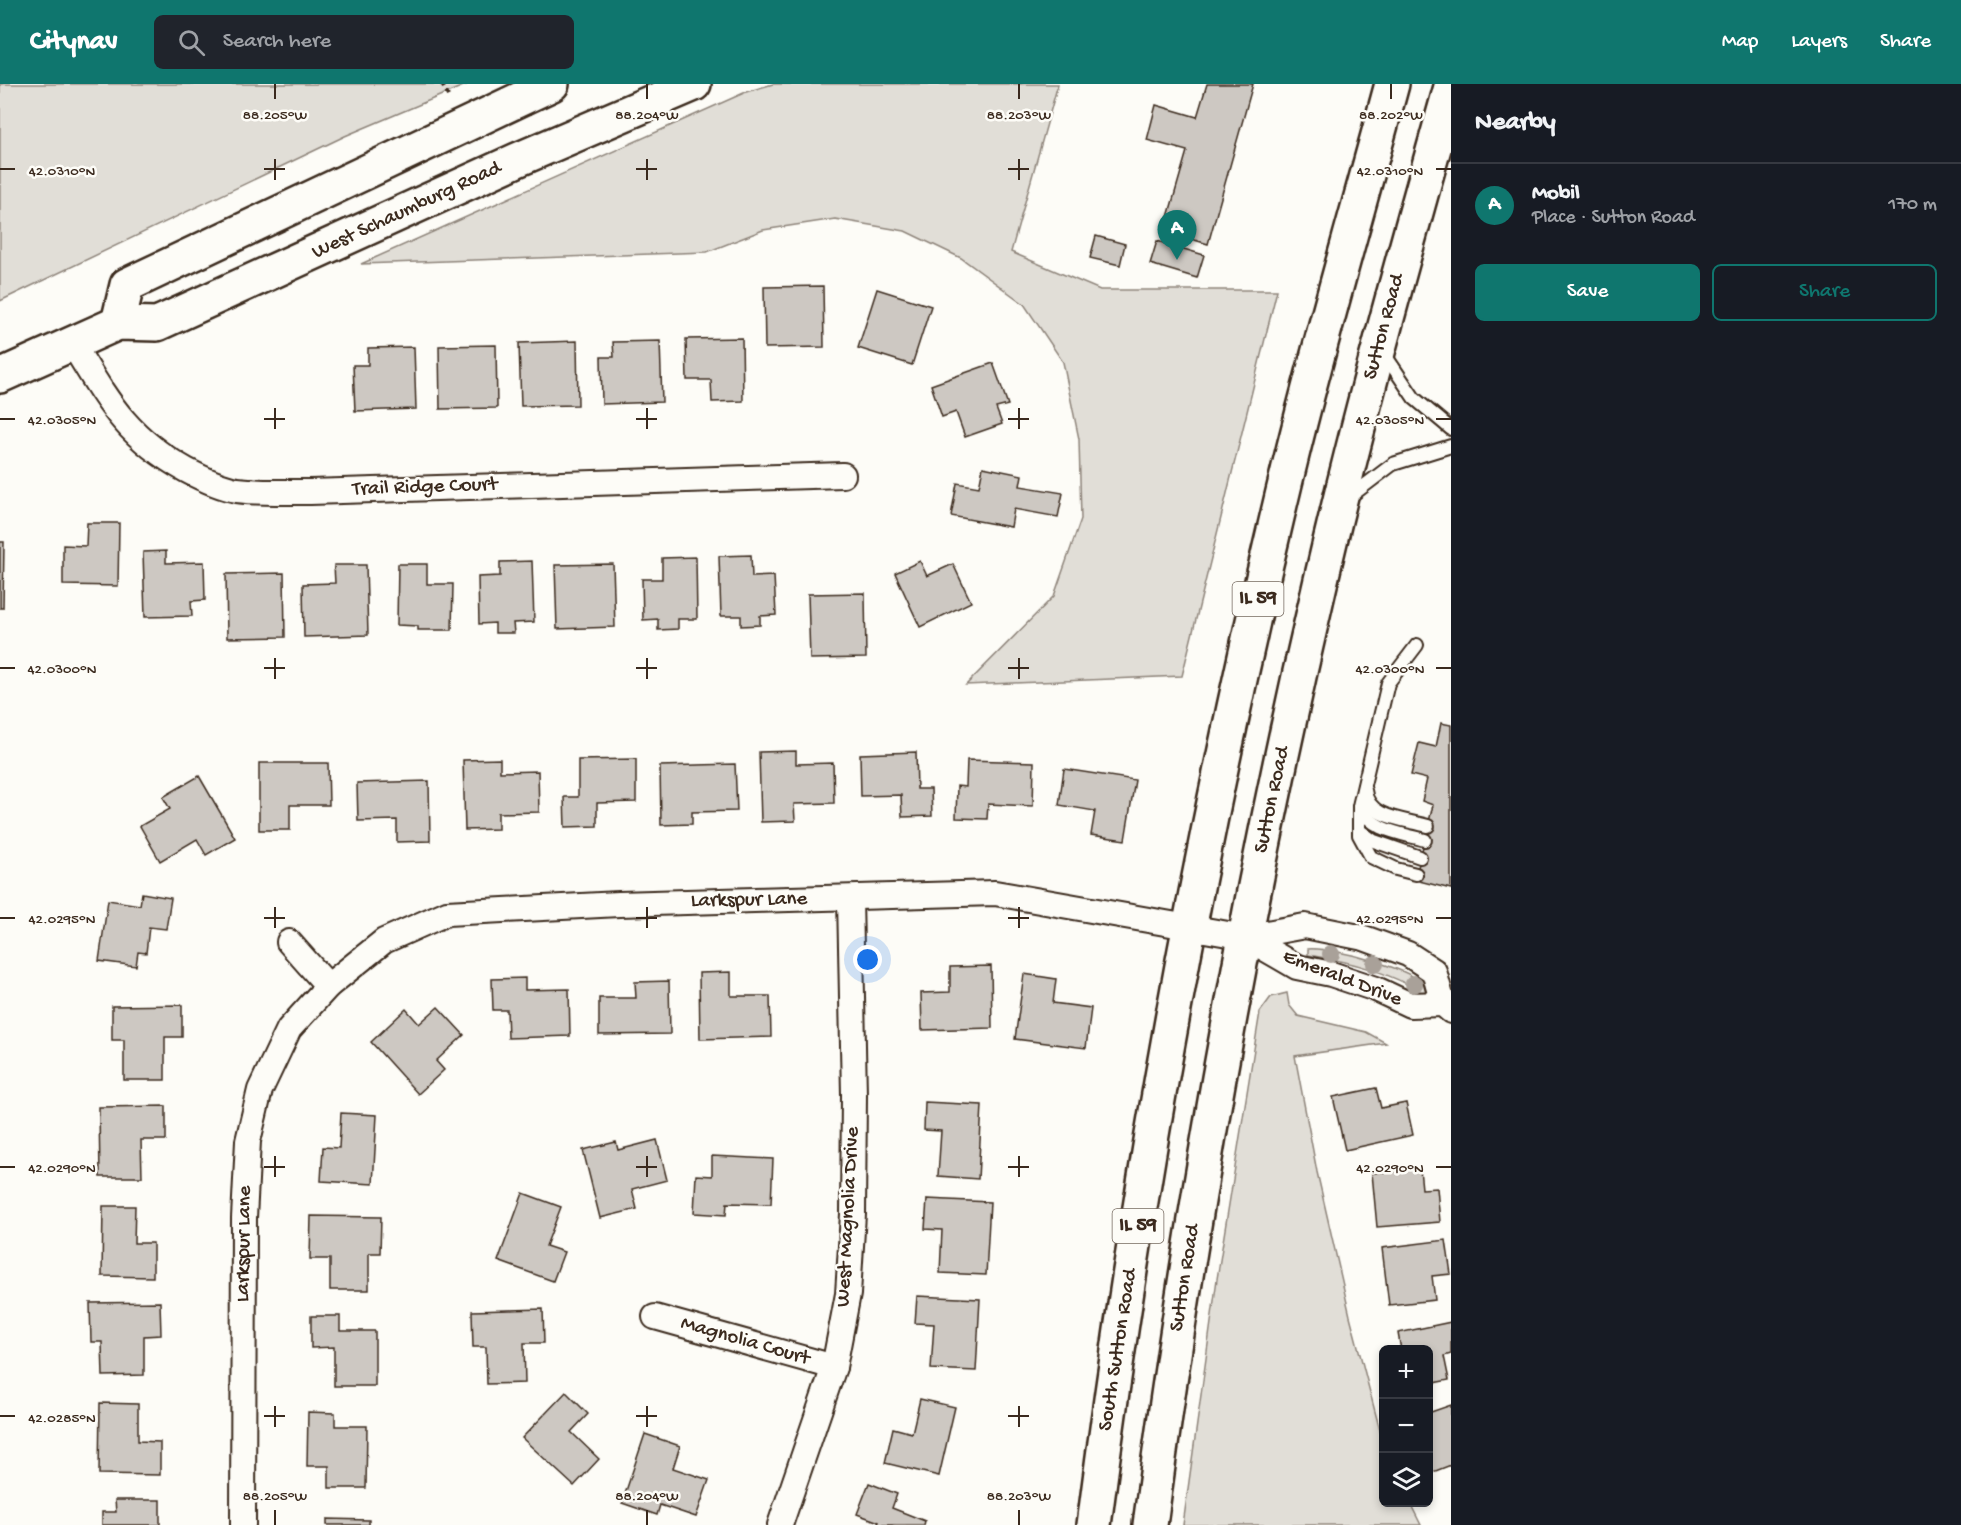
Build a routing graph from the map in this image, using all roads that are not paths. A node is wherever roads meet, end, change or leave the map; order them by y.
1 (552, 84) edge
2 (694, 84) edge
3 (1392, 84) edge
4 (1451, 87) edge
5 (118, 323) junction
6 (72, 343) junction
7 (1379, 346) junction
8 (0, 376) edge
9 (1451, 429) edge
10 (1451, 446) edge
11 (843, 475) dead end
12 (1339, 505) junction
13 (1417, 645) dead end
14 (1364, 780) junction
15 (1359, 806) junction
16 (1428, 826) dead end
17 (1359, 830) junction
18 (1425, 840) dead end
19 (1420, 857) dead end
20 (1416, 874) dead end
21 (850, 898) junction
22 (1190, 928) junction
23 (1245, 937) junction
24 (290, 942) dead end
25 (328, 986) junction
26 (1447, 1008) edge
27 (655, 1317) dead end
28 (834, 1367) junction
29 (243, 1525) edge
30 (780, 1525) edge
31 (1094, 1525) edge
32 (1150, 1525) edge

1 - 5 main road
2 - 5 main road, West Schaumburg Road
3 - 22 main road, IL 59
4 - 7 main road, Sutton Road / IL 59
5 - 6 main road, West Schaumburg Road
6 - 8 main road, West Schaumburg Road
6 - 11 street, Trail Ridge Court
7 - 9 lane
7 - 12 main road, Sutton Road / IL 59
10 - 12 lane
12 - 23 main road, Sutton Road / IL 59
13 - 14 lane
14 - 15 lane
14 - 16 lane
15 - 17 lane
15 - 18 lane
17 - 19 lane
17 - 20 lane
21 - 22 street, Larkspur Lane
21 - 25 street, Larkspur Lane
21 - 28 street, West Magnolia Drive
22 - 23 street, Emerald Drive
22 - 31 main road, South Sutton Road / IL 59
23 - 26 street, Emerald Drive
23 - 26 street, Emerald Drive
23 - 32 main road, Sutton Road / IL 59
24 - 25 street
25 - 29 street, Larkspur Lane
27 - 28 street, Magnolia Court
28 - 30 street, West Magnolia Drive

